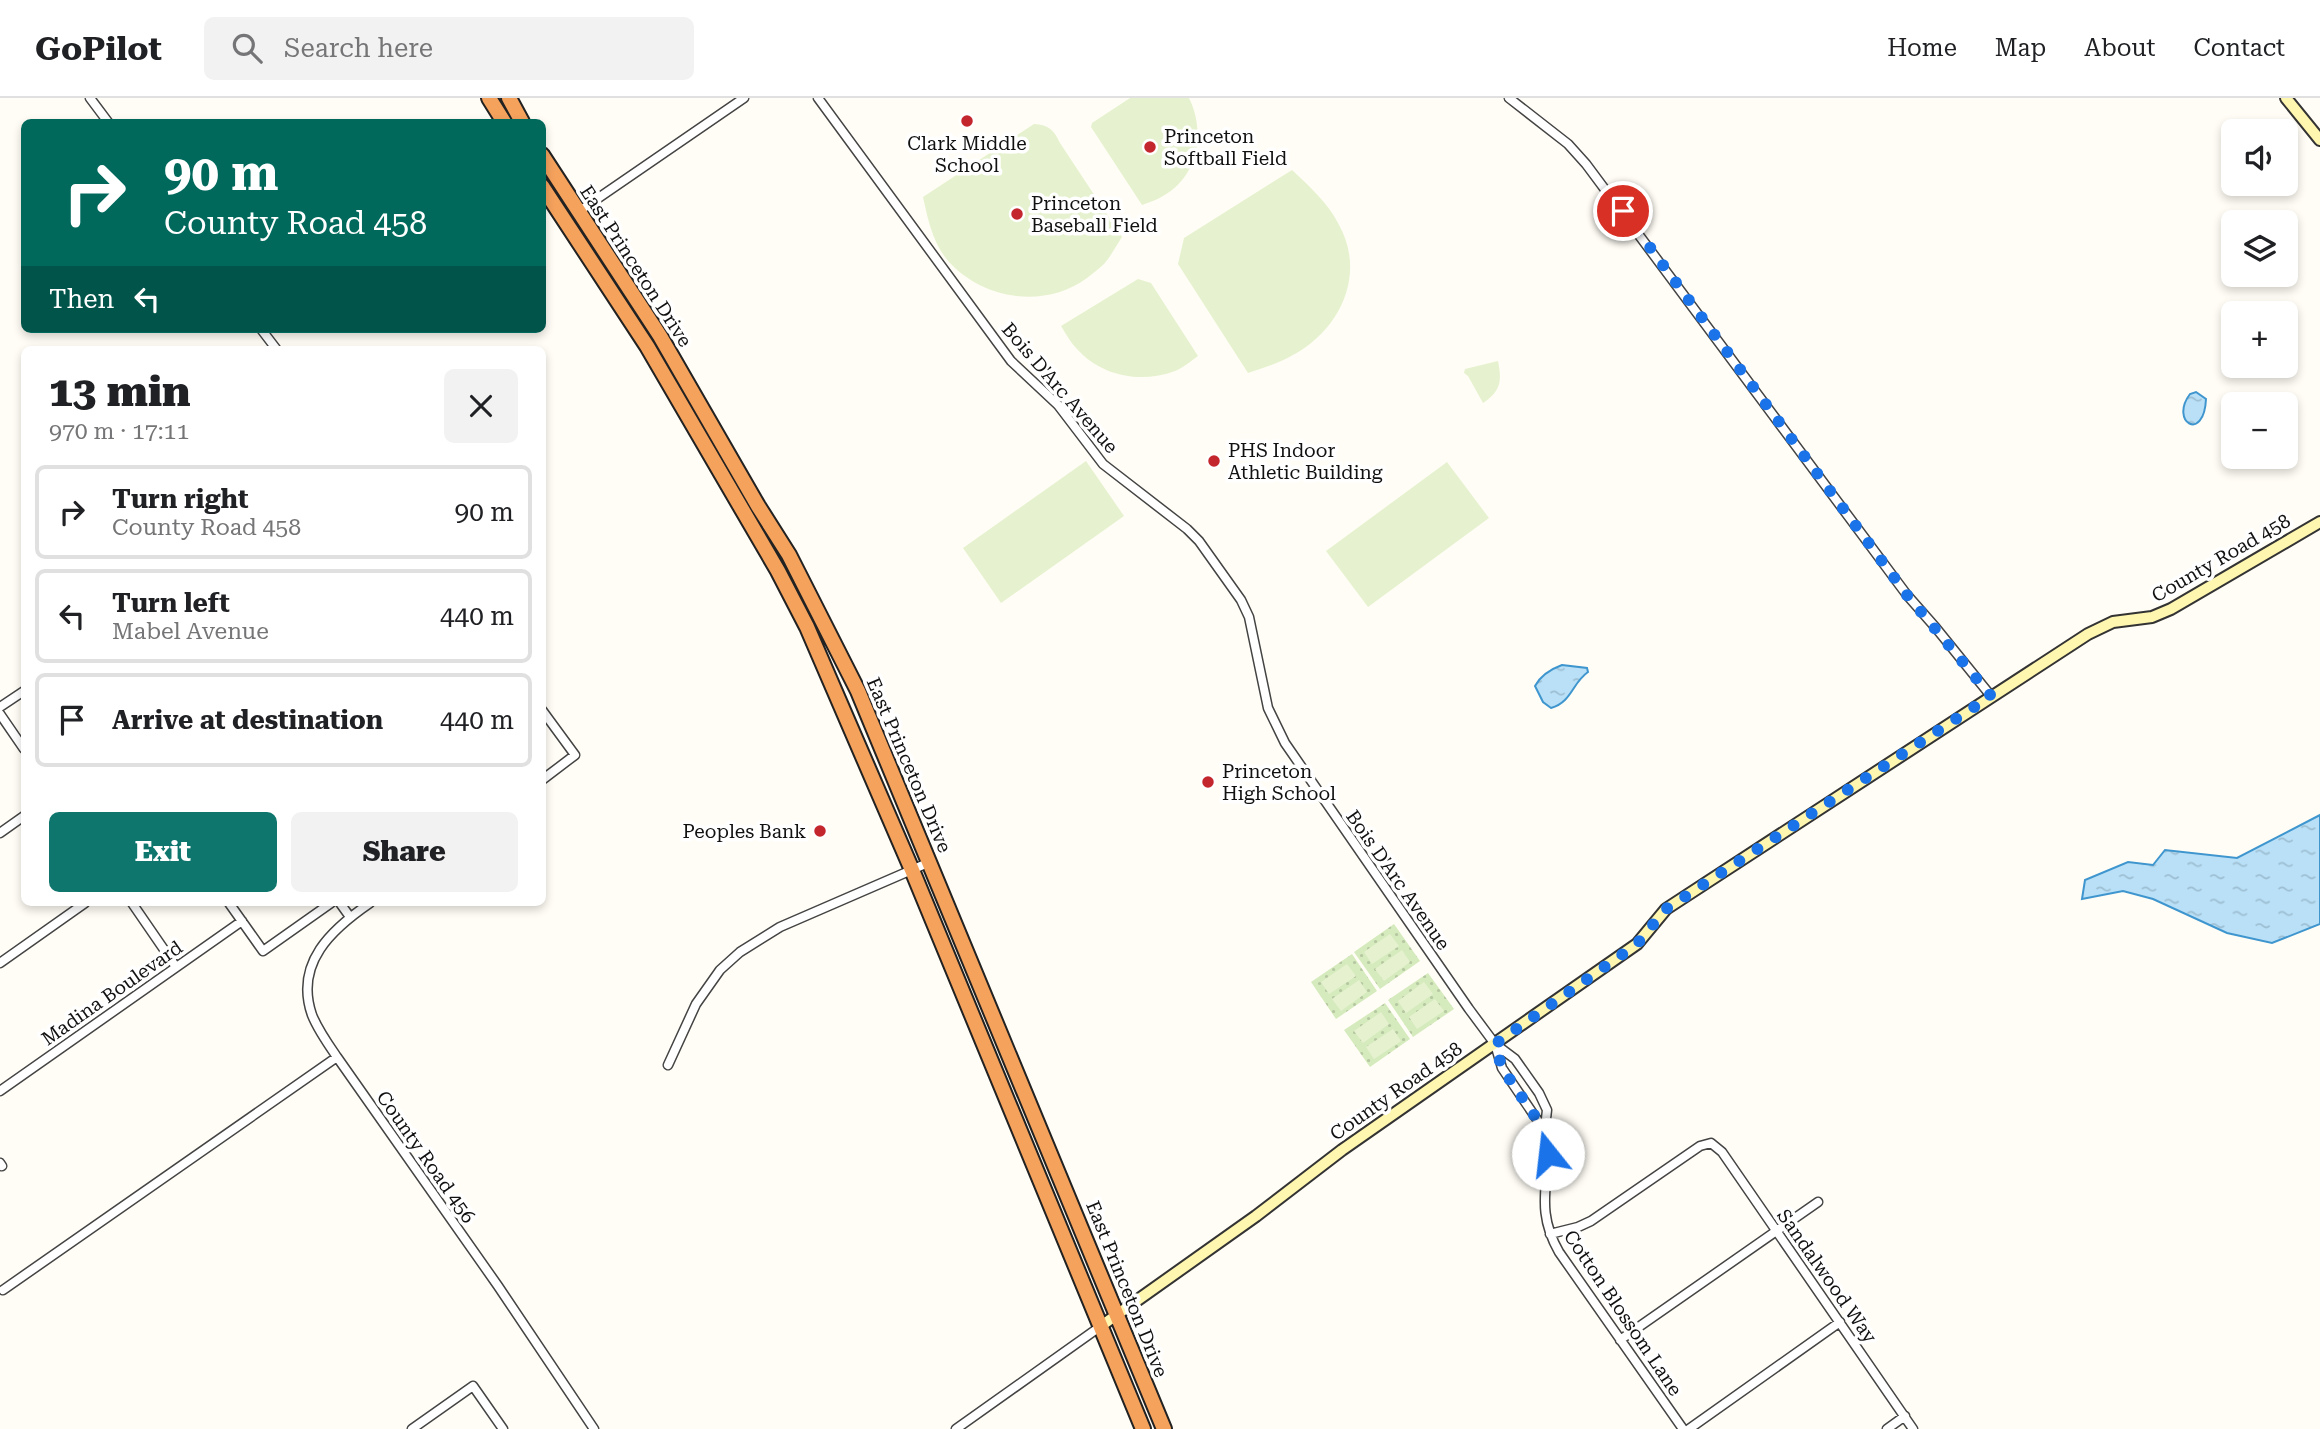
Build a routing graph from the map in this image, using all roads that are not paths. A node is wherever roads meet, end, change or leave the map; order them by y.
1 (90, 98) edge
2 (489, 98) edge
3 (509, 98) edge
4 (744, 98) edge
5 (818, 98) edge
6 (1509, 98) edge
7 (2286, 98) edge
8 (106, 119) edge
9 (502, 119) edge
10 (520, 119) edge
11 (2320, 140) edge
12 (546, 161) edge
13 (546, 192) edge
14 (578, 212) junction
15 (592, 233) junction
16 (578, 241) junction
17 (2320, 522) edge
18 (858, 691) junction
19 (21, 693) edge
20 (1991, 696) junction
21 (838, 701) junction
22 (0, 706) edge
23 (0, 714) edge
24 (546, 715) edge
25 (21, 745) edge
26 (546, 777) edge
27 (21, 818) edge
28 (0, 834) edge
29 (930, 862) junction
30 (912, 870) junction
31 (81, 906) edge
32 (134, 906) edge
33 (231, 906) edge
34 (327, 906) edge
35 (342, 906) edge
36 (366, 906) edge
37 (350, 917) junction
38 (242, 921) junction
39 (0, 963) edge
40 (176, 967) junction
41 (1495, 1044) junction
42 (337, 1057) junction
43 (668, 1065) dead end
44 (0, 1091) edge
45 (1545, 1128) junction
46 (1818, 1202) dead end
47 (1777, 1231) junction
48 (1550, 1234) junction
49 (3, 1290) dead end
50 (1117, 1315) junction
51 (1840, 1322) junction
52 (1101, 1326) junction
53 (1620, 1340) junction
54 (1905, 1416) junction
55 (412, 1429) edge
56 (503, 1429) edge
57 (594, 1429) edge
58 (956, 1429) edge
59 (1143, 1429) edge
60 (1164, 1429) edge
61 (1683, 1429) edge
62 (1689, 1429) edge
63 (1887, 1429) edge
64 (1913, 1429) edge

1 - 8 street
2 - 9 highway
3 - 10 highway
4 - 14 street
5 - 41 street, Bois D'Arc Avenue
6 - 20 street
7 - 11 street
12 - 14 highway, East Princeton Drive
13 - 16 highway, East Princeton Drive
14 - 15 highway, East Princeton Drive
15 - 16 highway
15 - 18 highway, East Princeton Drive
16 - 21 highway, East Princeton Drive
17 - 20 street, County Road 458
18 - 21 highway
18 - 29 highway, East Princeton Drive
19 - 22 street
20 - 41 street, County Road 458
21 - 30 highway, East Princeton Drive
23 - 25 street
24 - 26 street
27 - 28 street
29 - 30 street
29 - 50 highway, East Princeton Drive
30 - 43 street
30 - 52 highway, East Princeton Drive
31 - 39 street
32 - 40 street
33 - 38 street
34 - 38 street
35 - 37 street
36 - 37 street, County Road 456
37 - 42 street, County Road 456
38 - 40 street, Madina Boulevard
40 - 44 street, Madina Boulevard
41 - 45 street
41 - 45 street, Cotton Blossom Lane
41 - 50 street, County Road 458
42 - 49 street
42 - 57 street, County Road 456
45 - 48 street, Cotton Blossom Lane
46 - 47 street
47 - 48 street, Sandalwood Way
47 - 51 street, Sandalwood Way
47 - 53 street
48 - 53 street, Cotton Blossom Lane
50 - 52 street, County Road 458
50 - 60 highway, East Princeton Drive
51 - 54 street, Sandalwood Way
51 - 62 street
52 - 58 street
52 - 59 highway, East Princeton Drive
53 - 61 street, Cotton Blossom Lane
54 - 63 street
54 - 64 street, Sandalwood Way
55 - 56 street

